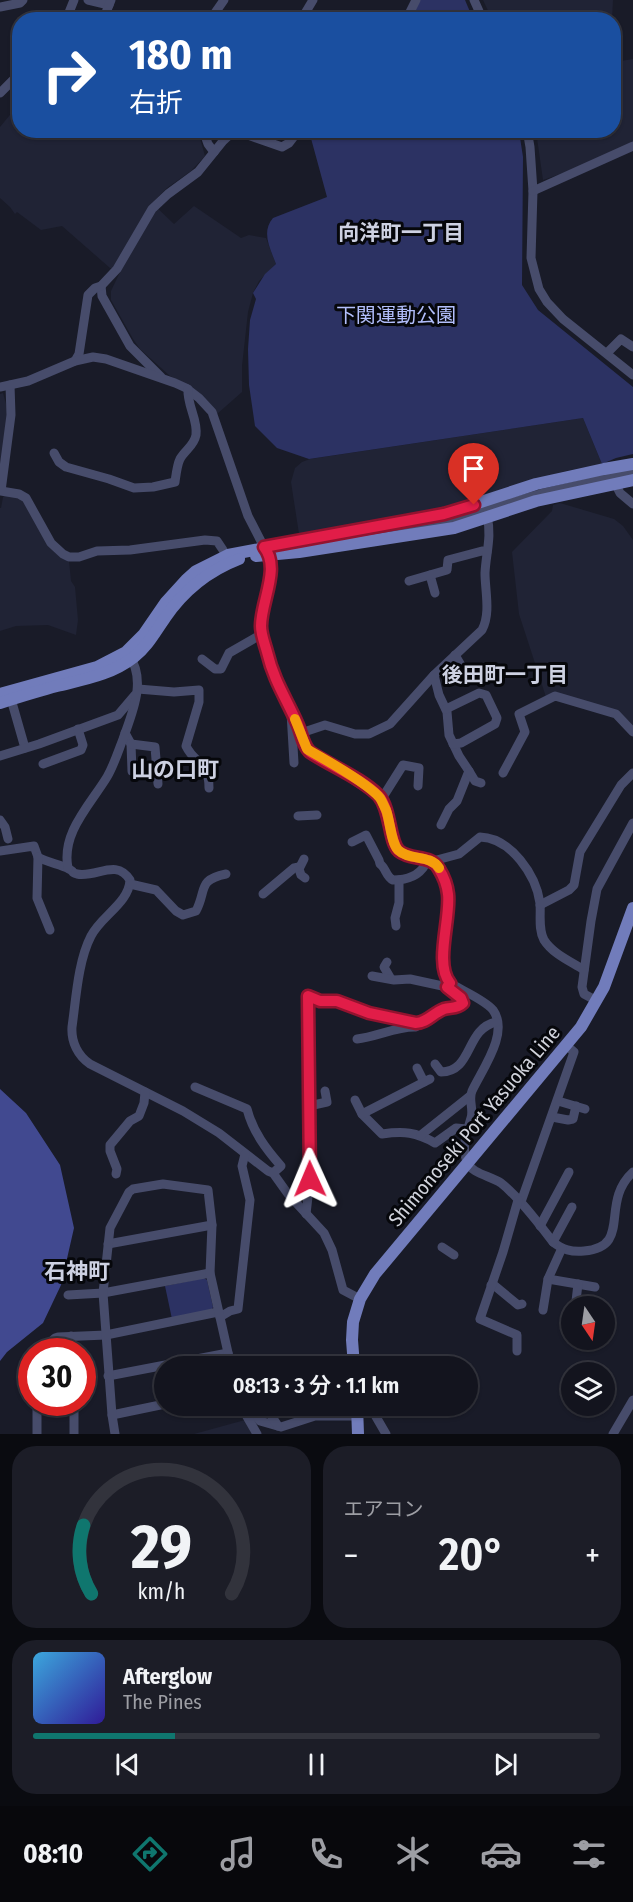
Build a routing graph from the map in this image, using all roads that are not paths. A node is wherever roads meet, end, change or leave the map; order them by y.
1 (23, 0) edge
2 (88, 0) edge
3 (110, 2) edge
4 (0, 6) edge
5 (206, 138) edge
6 (227, 138) edge
7 (256, 138) edge
8 (293, 138) edge
9 (528, 138) edge
10 (633, 146) edge
11 (214, 152) junction
12 (533, 191) junction
13 (101, 286) junction
14 (633, 347) edge
15 (607, 353) junction
16 (75, 361) junction
17 (633, 375) edge
18 (161, 377) junction
19 (5, 386) edge
20 (188, 389) junction
21 (54, 453) dead end
22 (633, 464) edge
23 (633, 472) edge
24 (633, 480) edge
25 (615, 483) junction
26 (633, 504) edge
27 (487, 516) junction
28 (223, 549) dead end
29 (270, 550) junction
30 (488, 552) junction
31 (430, 575) junction
32 (409, 581) dead end
33 (435, 593) dead end
34 (262, 634) junction
35 (455, 655) junction
36 (129, 656) junction
37 (202, 659) dead end
38 (484, 667) dead end
39 (434, 675) junction
40 (137, 692) junction
41 (4, 699) edge
42 (446, 709) junction
43 (291, 711) junction
44 (78, 729) junction
45 (633, 732) edge
46 (125, 733) junction
47 (301, 733) junction
48 (131, 744) junction
49 (453, 744) junction
50 (26, 748) junction
51 (0, 756) edge
52 (294, 763) dead end
53 (43, 764) dead end
54 (469, 771) junction
55 (157, 772) junction
56 (503, 773) dead end
57 (633, 773) edge
58 (481, 783) dead end
59 (158, 784) dead end
60 (418, 786) dead end
61 (209, 788) dead end
62 (381, 800) junction
63 (316, 815) dead end
64 (298, 816) dead end
65 (0, 820) edge
66 (633, 823) edge
67 (441, 825) dead end
68 (8, 839) dead end
69 (352, 842) dead end
70 (0, 851) edge
71 (38, 857) junction
72 (422, 858) junction
73 (433, 861) junction
74 (68, 868) junction
75 (226, 874) dead end
76 (305, 878) dead end
77 (399, 880) junction
78 (130, 884) junction
79 (263, 894) dead end
80 (540, 905) junction
81 (633, 908) edge
82 (396, 926) dead end
83 (50, 930) dead end
84 (387, 962) dead end
85 (584, 970) junction
86 (372, 976) dead end
87 (391, 980) junction
88 (449, 985) junction
89 (597, 1001) junction
90 (496, 1022) junction
91 (423, 1023) junction
92 (357, 1039) dead end
93 (567, 1046) junction
94 (435, 1064) dead end
95 (417, 1068) dead end
96 (195, 1087) dead end
97 (325, 1091) dead end
98 (145, 1092) junction
99 (470, 1096) junction
100 (355, 1100) dead end
101 (558, 1101) junction
102 (309, 1106) junction
103 (362, 1114) junction
104 (552, 1117) junction
105 (467, 1129) junction
106 (422, 1135) junction
107 (245, 1154) junction
108 (467, 1164) junction
109 (569, 1172) dead end
110 (633, 1172) edge
111 (273, 1173) junction
112 (116, 1174) dead end
113 (518, 1201) junction
114 (572, 1208) dead end
115 (306, 1214) junction
116 (212, 1225) junction
117 (540, 1226) junction
118 (553, 1242) junction
119 (108, 1244) junction
120 (442, 1247) dead end
121 (562, 1248) junction
122 (453, 1255) dead end
123 (210, 1273) junction
124 (548, 1280) junction
125 (579, 1284) junction
126 (491, 1285) junction
127 (595, 1287) dead end
128 (103, 1293) junction
129 (68, 1295) dead end
130 (577, 1296) edge
131 (360, 1299) junction
132 (522, 1304) dead end
133 (543, 1310) dead end
134 (219, 1315) junction
135 (106, 1335) junction
136 (71, 1336) joint
137 (55, 1338) edge
138 (517, 1352) dead end
139 (228, 1353) junction
140 (229, 1356) edge
141 (353, 1356) edge
142 (108, 1376) junction
143 (633, 1400) edge
144 (154, 1406) edge
145 (112, 1414) junction
146 (37, 1416) edge
147 (74, 1416) edge
148 (246, 1416) edge
149 (255, 1416) edge
150 (272, 1416) edge
151 (315, 1416) edge
152 (357, 1416) edge
153 (376, 1416) edge
154 (278, 1426) junction
155 (37, 1434) edge
156 (74, 1434) edge
157 (115, 1434) edge
158 (257, 1434) edge
159 (358, 1434) edge
160 (386, 1434) edge
161 (613, 1434) edge

1 - 4 street
2 - 3 street
5 - 11 street
6 - 11 street
7 - 8 street
9 - 12 street
10 - 12 street
11 - 13 street
12 - 15 street
13 - 16 street
13 - 18 street
14 - 15 street
15 - 17 street
16 - 18 street
16 - 19 street
18 - 20 street
19 - 28 street
20 - 21 street
20 - 29 street
22 - 29 main road
23 - 29 street
24 - 25 main road
25 - 26 street
25 - 27 main road
27 - 29 main road
27 - 30 street
29 - 34 street
29 - 36 main road
30 - 31 street
30 - 35 street
31 - 32 street
31 - 33 street
34 - 37 street
34 - 43 street
35 - 38 street
35 - 39 street
36 - 40 street
36 - 41 main road
39 - 42 street
39 - 47 street
40 - 44 street
40 - 46 street
40 - 61 street
41 - 50 street
42 - 49 street
42 - 49 street
43 - 47 street
43 - 52 street
44 - 50 street
44 - 53 street
45 - 56 street
46 - 48 street
46 - 74 street
47 - 62 street
48 - 55 street
48 - 55 street
49 - 54 street
50 - 51 street
54 - 58 street
54 - 67 street
55 - 59 street
57 - 80 street
60 - 62 street
62 - 72 street
63 - 64 street
65 - 68 street
66 - 85 street
69 - 77 street
70 - 71 street
71 - 74 street
71 - 83 street
72 - 73 street
72 - 77 street
73 - 80 street
73 - 88 street
74 - 78 street
75 - 78 street
76 - 79 street
77 - 82 street
78 - 98 street
80 - 85 street
81 - 89 main road, Shimonoseki Port Yasuoka Line
84 - 87 street
85 - 89 street
86 - 87 street
87 - 88 street
88 - 90 street
88 - 91 street
89 - 93 main road, Shimonoseki Port Yasuoka Line
90 - 94 street
90 - 99 street
91 - 92 street
91 - 102 street
93 - 101 street
93 - 108 main road, Shimonoseki Port Yasuoka Line
95 - 103 street
96 - 111 street
97 - 102 street
98 - 107 street
98 - 112 street
99 - 105 street
99 - 106 street
100 - 103 street
101 - 104 street
101 - 104 street
102 - 115 street
103 - 106 street
104 - 113 street
105 - 106 street
105 - 108 street
107 - 111 street
107 - 134 street
108 - 113 street
108 - 131 main road, Shimonoseki Port Yasuoka Line
109 - 117 street
110 - 121 street
111 - 115 street
113 - 117 street
113 - 126 street
114 - 118 street
115 - 131 street
116 - 119 street
116 - 119 street
116 - 123 street
117 - 118 street
118 - 121 street
119 - 128 street
120 - 122 street
121 - 124 street
123 - 128 street
123 - 134 street
124 - 125 street
124 - 133 street
125 - 127 street
125 - 130 street
126 - 132 street
126 - 138 street
128 - 129 street
128 - 135 street
131 - 141 main road, Shimonoseki Port Yasuoka Line
134 - 135 street
134 - 139 street
135 - 136 street
135 - 142 street
136 - 137 street
139 - 140 street
139 - 142 street
142 - 145 street
143 - 161 street
144 - 145 street
145 - 157 street
146 - 155 street
147 - 156 street
148 - 158 street
149 - 154 street
150 - 154 street
151 - 154 street
152 - 159 main road
153 - 160 street

